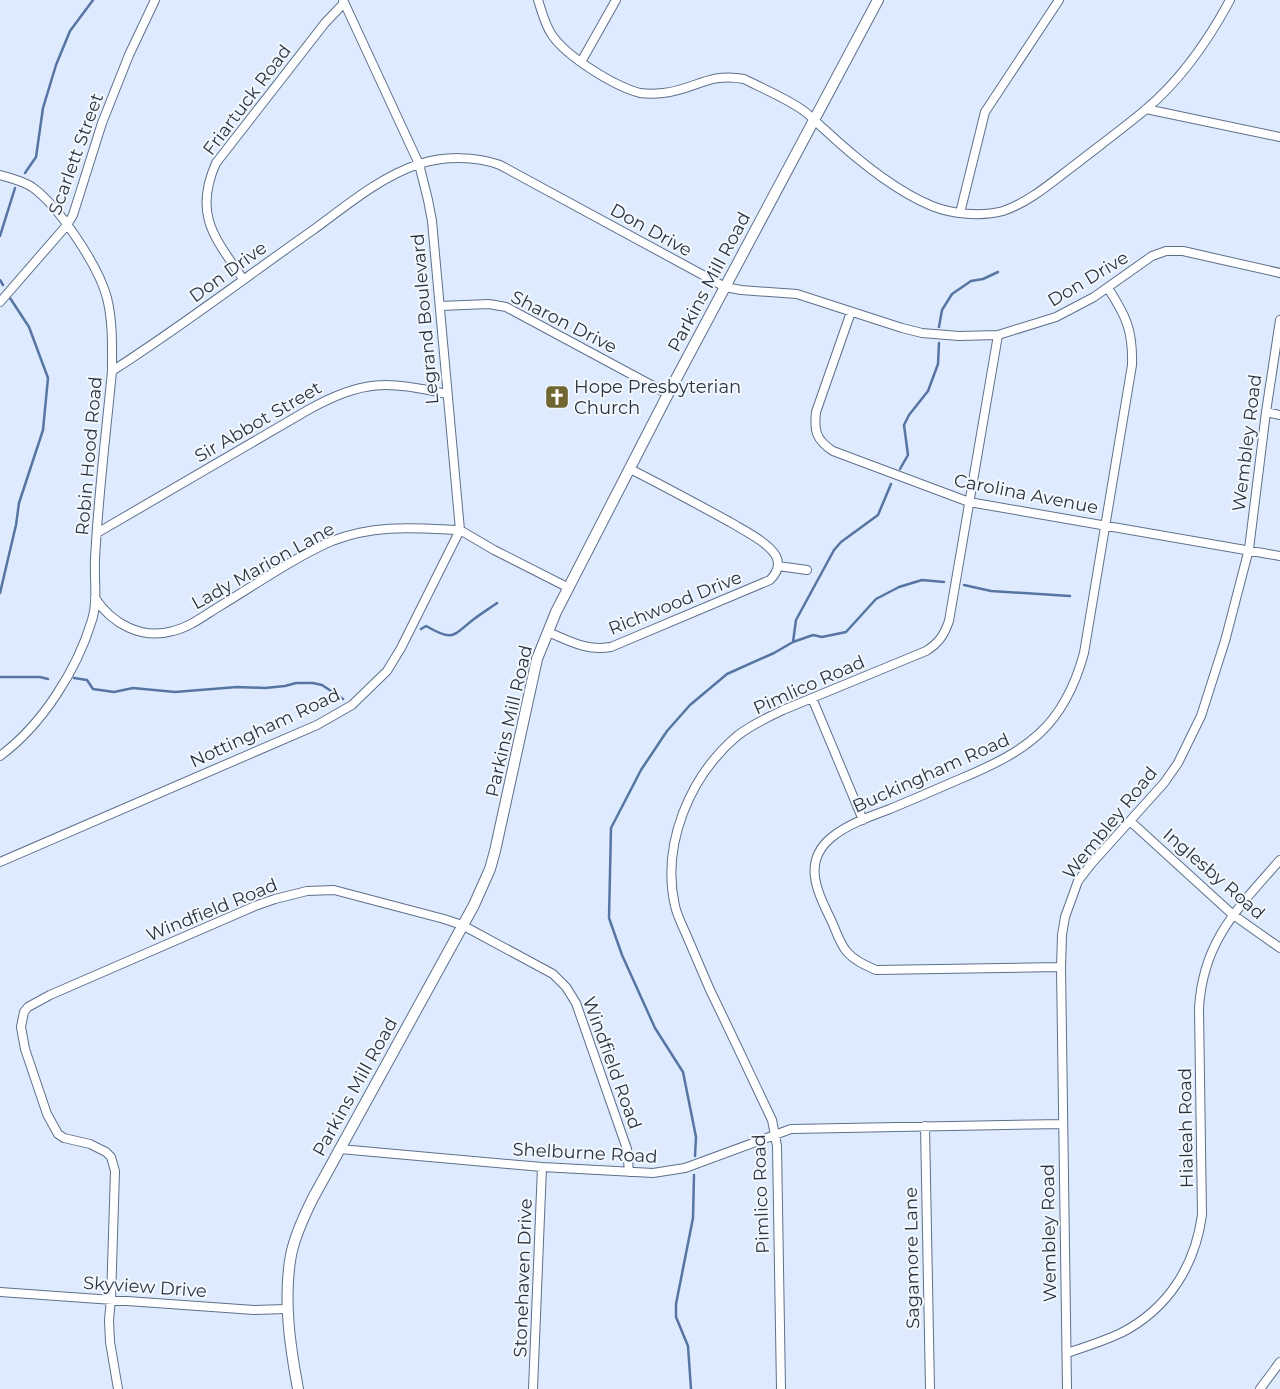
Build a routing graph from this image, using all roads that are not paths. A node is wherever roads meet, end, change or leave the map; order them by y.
1 (155, 0) edge
2 (538, 0) edge
3 (616, 0) edge
4 (878, 0) edge
5 (1059, 0) edge
6 (1230, 0) edge
7 (343, 2) edge
8 (581, 62) junction
9 (1146, 110) junction
10 (814, 120) junction
11 (1280, 137) edge
12 (419, 164) junction
13 (0, 175) edge
14 (960, 213) junction
15 (67, 226) junction
16 (1280, 273) edge
17 (243, 279) junction
18 (725, 287) junction
19 (1108, 288) junction
20 (0, 302) edge
21 (440, 306) junction
22 (851, 312) junction
23 (1280, 320) edge
24 (998, 335) junction
25 (112, 371) junction
26 (447, 394) junction
27 (668, 394) junction
28 (1266, 412) junction
29 (1280, 415) edge
30 (630, 469) junction
31 (969, 502) junction
32 (1106, 525) junction
33 (460, 530) junction
34 (98, 533) junction
35 (1249, 549) junction
36 (1280, 556) edge
37 (778, 566) junction
38 (808, 570) dead end
39 (569, 588) junction
40 (95, 598) junction
41 (548, 632) junction
42 (812, 698) junction
43 (0, 756) edge
44 (863, 820) junction
45 (1130, 821) junction
46 (1280, 860) edge
47 (0, 862) edge
48 (1232, 914) junction
49 (462, 925) junction
50 (1280, 948) edge
51 (1060, 967) junction
52 (1062, 1124) junction
53 (925, 1126) junction
54 (775, 1135) junction
55 (340, 1149) junction
56 (542, 1167) junction
57 (629, 1172) junction
58 (0, 1292) edge
59 (111, 1300) junction
60 (287, 1309) junction
61 (1067, 1353) junction
62 (1280, 1362) edge
63 (118, 1389) edge
64 (298, 1389) edge
65 (534, 1389) edge
66 (781, 1389) edge
67 (930, 1389) edge
68 (1067, 1389) edge
69 (1260, 1389) edge

1 - 15 street, Scarlett Street
2 - 8 street
3 - 8 street
4 - 10 street, Parkins Mill Road
5 - 14 street
6 - 9 street
7 - 12 street, Legrand Boulevard
7 - 17 street, Friartuck Road
8 - 10 street
9 - 11 street
9 - 14 street
10 - 14 street
10 - 18 street, Parkins Mill Road
12 - 17 street, Don Drive
12 - 18 street, Don Drive
12 - 21 street, Legrand Boulevard
13 - 15 street, Robin Hood Road
15 - 20 street, Scarlett Street
15 - 25 street, Robin Hood Road
16 - 19 street, Don Drive
17 - 25 street, Don Drive
18 - 22 street, Don Drive
18 - 27 street, Parkins Mill Road
19 - 24 street, Don Drive
19 - 32 street, Buckingham Road
21 - 26 street, Legrand Boulevard
21 - 27 street, Sharon Drive
22 - 24 street, Don Drive
22 - 31 street, Carolina Avenue
23 - 28 street, Wembley Road
24 - 31 street, Pimlico Road
25 - 34 street, Robin Hood Road
26 - 33 street, Legrand Boulevard
26 - 34 street, Sir Abbot Street
27 - 30 street, Parkins Mill Road
28 - 29 street
28 - 35 street, Wembley Road
30 - 37 street
30 - 39 street, Parkins Mill Road
31 - 32 street, Carolina Avenue
31 - 42 street, Pimlico Road
32 - 35 street, Carolina Avenue
32 - 44 street, Buckingham Road
33 - 39 street
33 - 40 street, Lady Marion Lane
33 - 47 street, Nottingham Road
34 - 40 street, Robin Hood Road
35 - 36 street, Carolina Avenue
35 - 45 street, Wembley Road
37 - 38 street
37 - 41 street, Richwood Drive
39 - 41 street, Parkins Mill Road
40 - 43 street, Robin Hood Road
41 - 49 street, Parkins Mill Road
42 - 44 street
42 - 54 street, Pimlico Road
44 - 51 street, Buckingham Road
45 - 48 street, Inglesby Road
45 - 51 street, Wembley Road
46 - 48 street, Hialeah Road
48 - 50 street, Inglesby Road
48 - 61 street, Hialeah Road
49 - 55 street, Parkins Mill Road
49 - 57 street, Windfield Road
49 - 59 street, Windfield Road
51 - 52 street, Wembley Road
52 - 53 street, Shelburne Road
52 - 61 street, Wembley Road
53 - 54 street, Shelburne Road
53 - 67 street, Sagamore Lane
54 - 57 street, Shelburne Road
54 - 66 street, Pimlico Road
55 - 56 street, Shelburne Road
55 - 60 street, Parkins Mill Road
56 - 57 street, Shelburne Road
56 - 65 street, Stonehaven Drive
58 - 59 street, Skyview Drive
59 - 60 street, Skyview Drive
59 - 63 street, Windfield Road
60 - 64 street, Parkins Mill Road
61 - 68 street, Wembley Road
62 - 69 street

